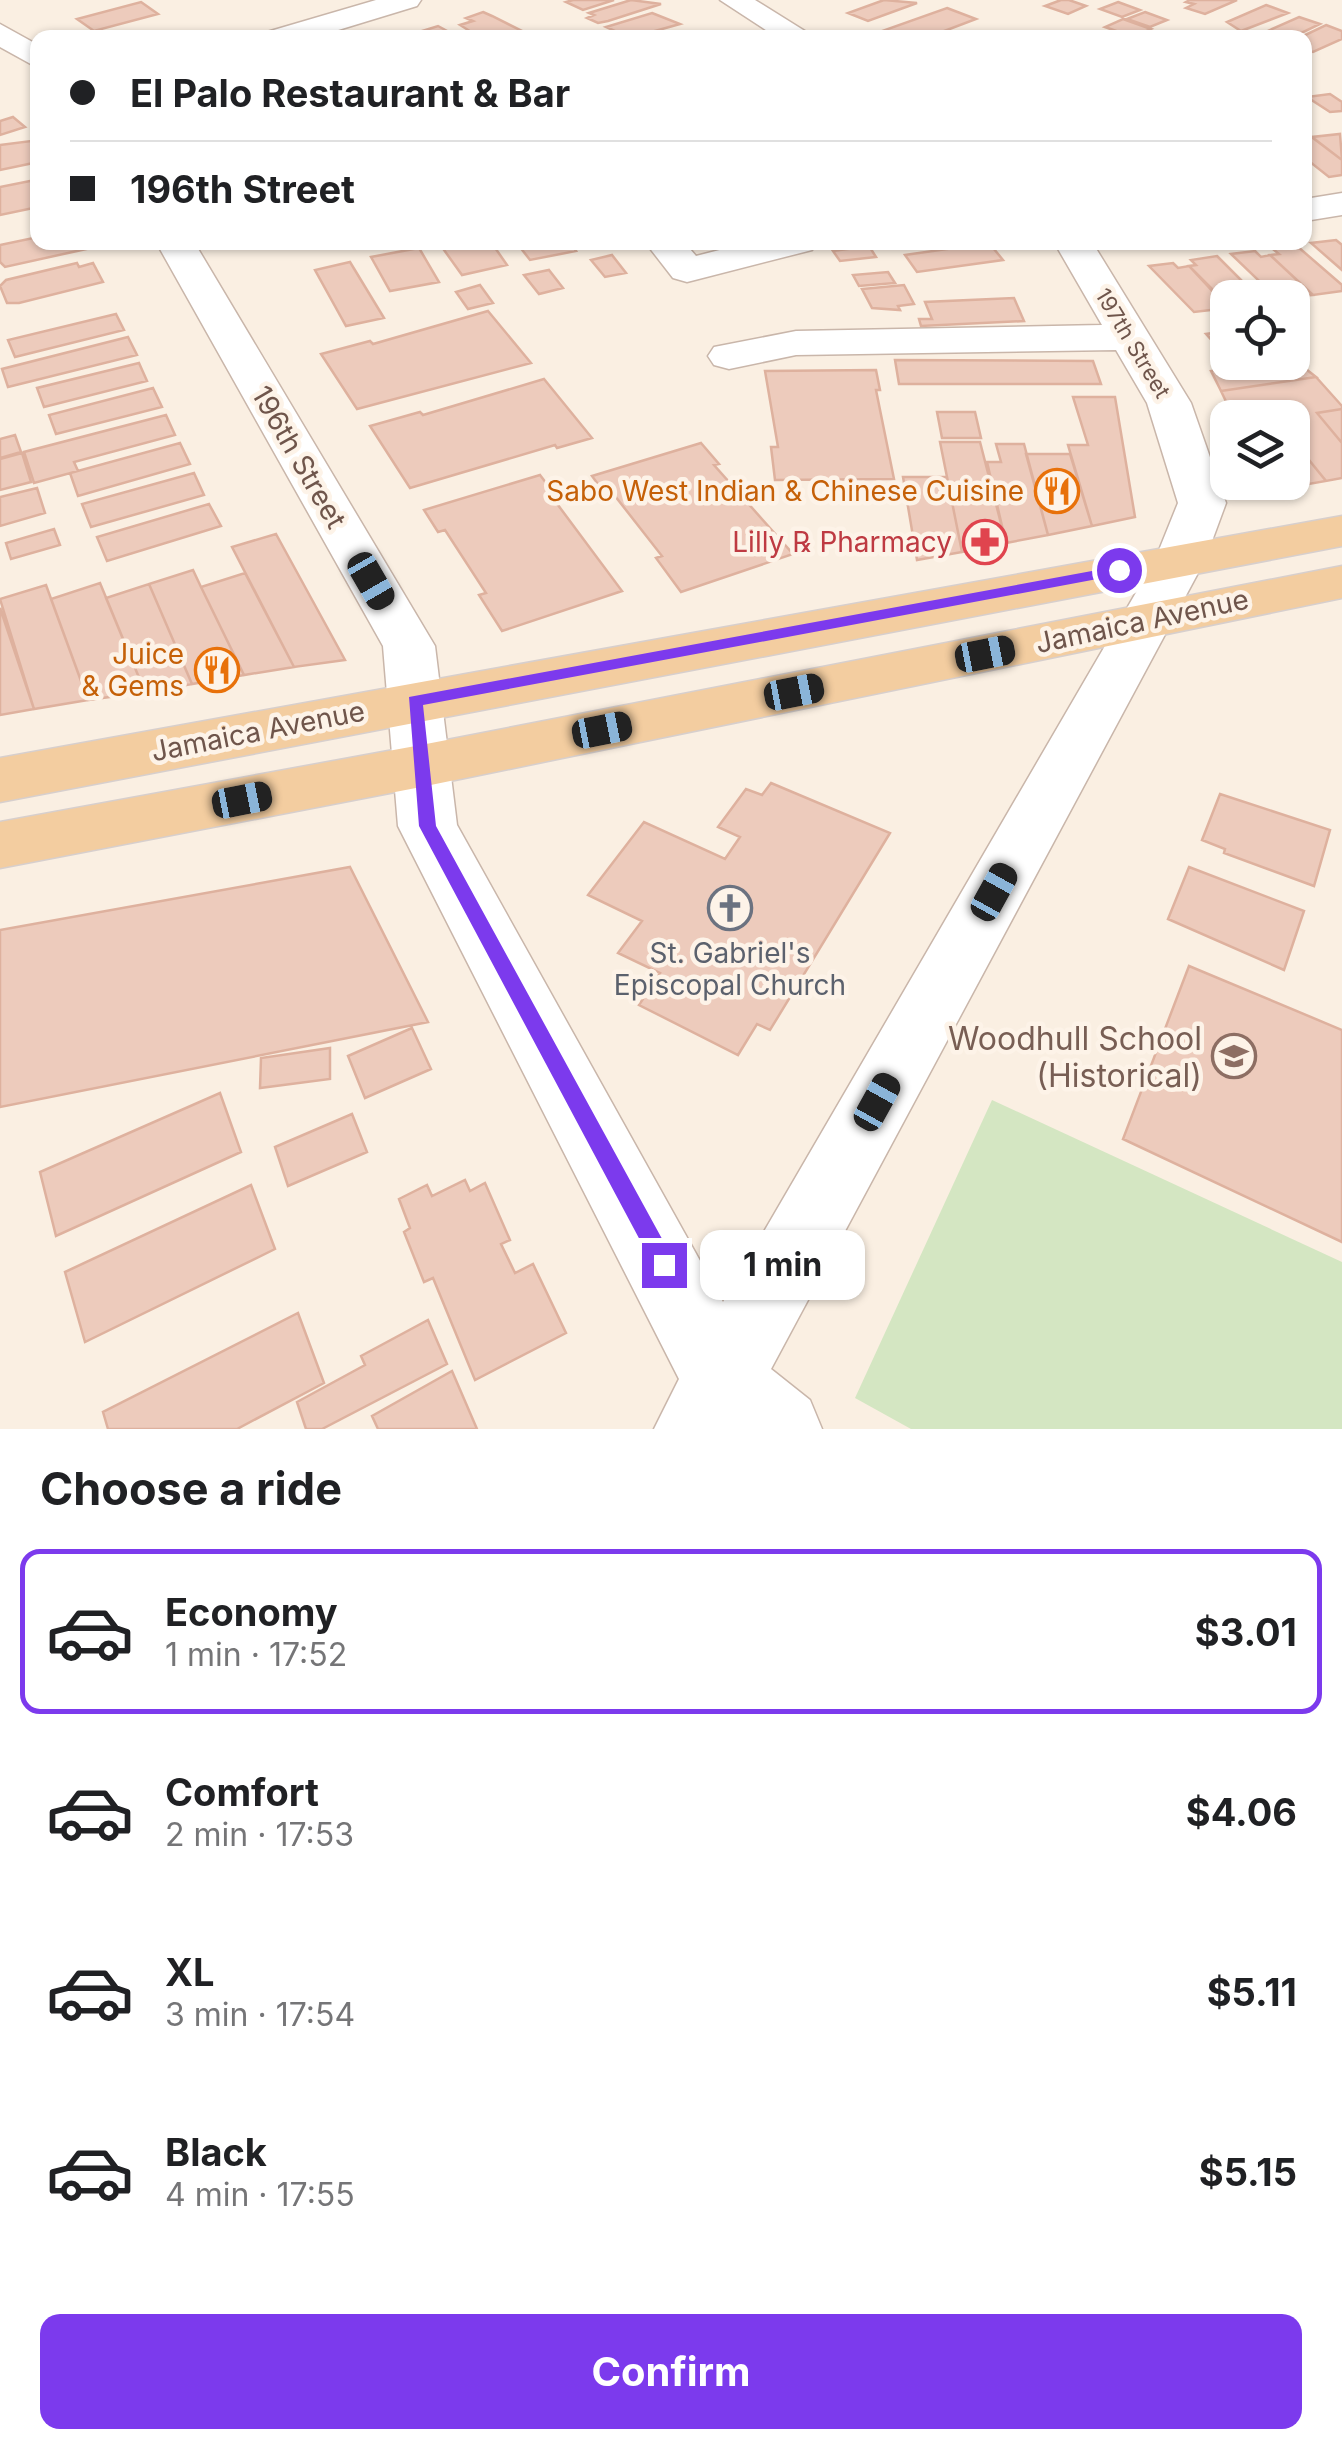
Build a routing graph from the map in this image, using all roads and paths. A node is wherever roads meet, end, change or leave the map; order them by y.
1 (407, 0) edge
2 (734, 0) edge
3 (305, 30) edge
4 (787, 30) edge
5 (0, 33) edge
6 (30, 54) edge
7 (1342, 204) edge
8 (1312, 209) edge
9 (191, 250) edge
10 (670, 250) edge
11 (767, 250) edge
12 (1078, 250) edge
13 (1130, 337) junction
14 (728, 356) dead end
15 (1342, 530) edge
16 (1180, 560) junction
17 (1342, 582) edge
18 (1146, 620) junction
19 (414, 701) junction
20 (421, 766) junction
21 (0, 780) edge
22 (0, 845) edge
23 (708, 1405) edge
24 (781, 1429) edge

1 - 3 street
2 - 4 street
5 - 6 street
7 - 8 street
9 - 19 street, 196th Street
10 - 11 street
12 - 13 street, 197th Street
13 - 14 street
13 - 16 street, 197th Street
15 - 16 main road, Jamaica Avenue
16 - 18 street, 197th Street
16 - 19 main road, Jamaica Avenue
17 - 18 main road, Jamaica Avenue
18 - 20 main road, Jamaica Avenue
18 - 23 street, 197th Street
19 - 20 street, 196th Street
19 - 21 main road, Jamaica Avenue
20 - 22 main road, Jamaica Avenue
20 - 23 street, 196th Street
23 - 24 street

